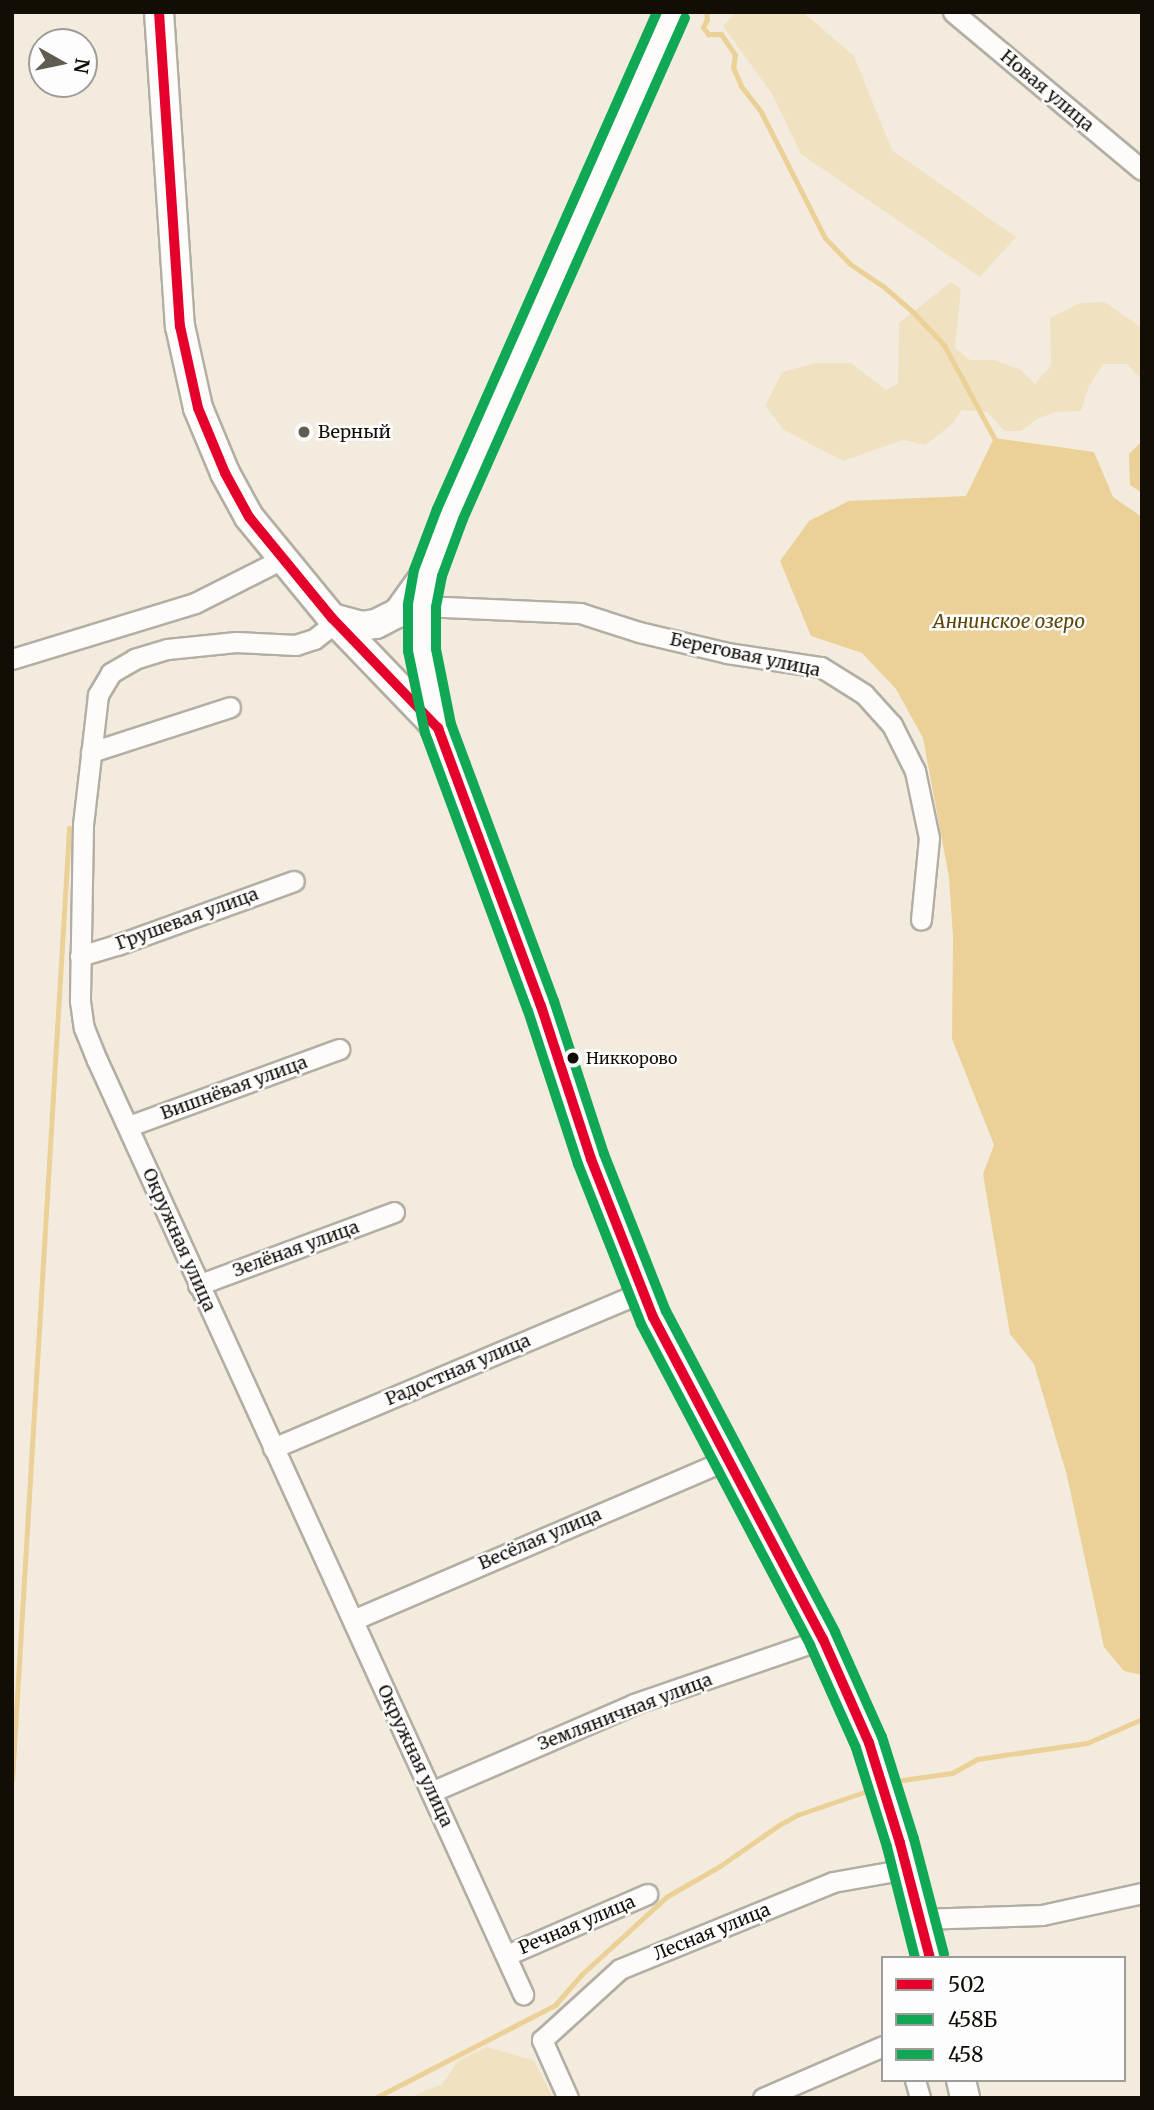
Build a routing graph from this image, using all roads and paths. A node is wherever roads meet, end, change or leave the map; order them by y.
1 (159, 12) edge
2 (672, 12) edge
3 (953, 12) edge
4 (1142, 170) edge
5 (282, 559) junction
6 (428, 572) junction
7 (422, 607) junction
8 (334, 620) junction
9 (12, 659) edge
10 (230, 707) dead end
11 (438, 729) junction
12 (91, 752) junction
13 (294, 881) dead end
14 (922, 920) dead end
15 (80, 956) junction
16 (339, 1049) dead end
17 (129, 1126) junction
18 (394, 1212) dead end
19 (198, 1285) junction
20 (643, 1292) junction
21 (273, 1448) junction
22 (728, 1459) junction
23 (353, 1620) junction
24 (823, 1639) junction
25 (431, 1792) junction
26 (906, 1869) junction
27 (1142, 1893) edge
28 (647, 1894) dead end
29 (920, 1919) junction
30 (507, 1955) junction
31 (929, 1956) edge
32 (523, 1994) dead end
33 (881, 2047) edge
34 (568, 2098) edge
35 (763, 2098) edge

1 - 5 main road
2 - 6 main road
3 - 4 street, Новая улица
5 - 8 main road
5 - 9 street
6 - 7 main road
6 - 8 main road
7 - 11 main road
7 - 14 street, Береговая улица
8 - 11 main road
8 - 12 street, Окружная улица
10 - 12 street
11 - 20 main road
12 - 15 street, Окружная улица
13 - 15 street, Грушевая улица
15 - 17 street, Окружная улица
16 - 17 street, Вишнёвая улица
17 - 19 street, Окружная улица
18 - 19 street, Зелёная улица
19 - 21 street, Окружная улица
20 - 21 street, Радостная улица
20 - 22 main road
21 - 23 street, Окружная улица
22 - 23 street, Весёлая улица
22 - 24 main road
23 - 25 street, Окружная улица
24 - 25 street, Земляничная улица
24 - 26 main road
25 - 30 street, Окружная улица
26 - 29 main road
26 - 34 street, Лесная улица
27 - 29 street
28 - 30 street, Речная улица
29 - 31 main road
30 - 32 street, Окружная улица
33 - 35 street

